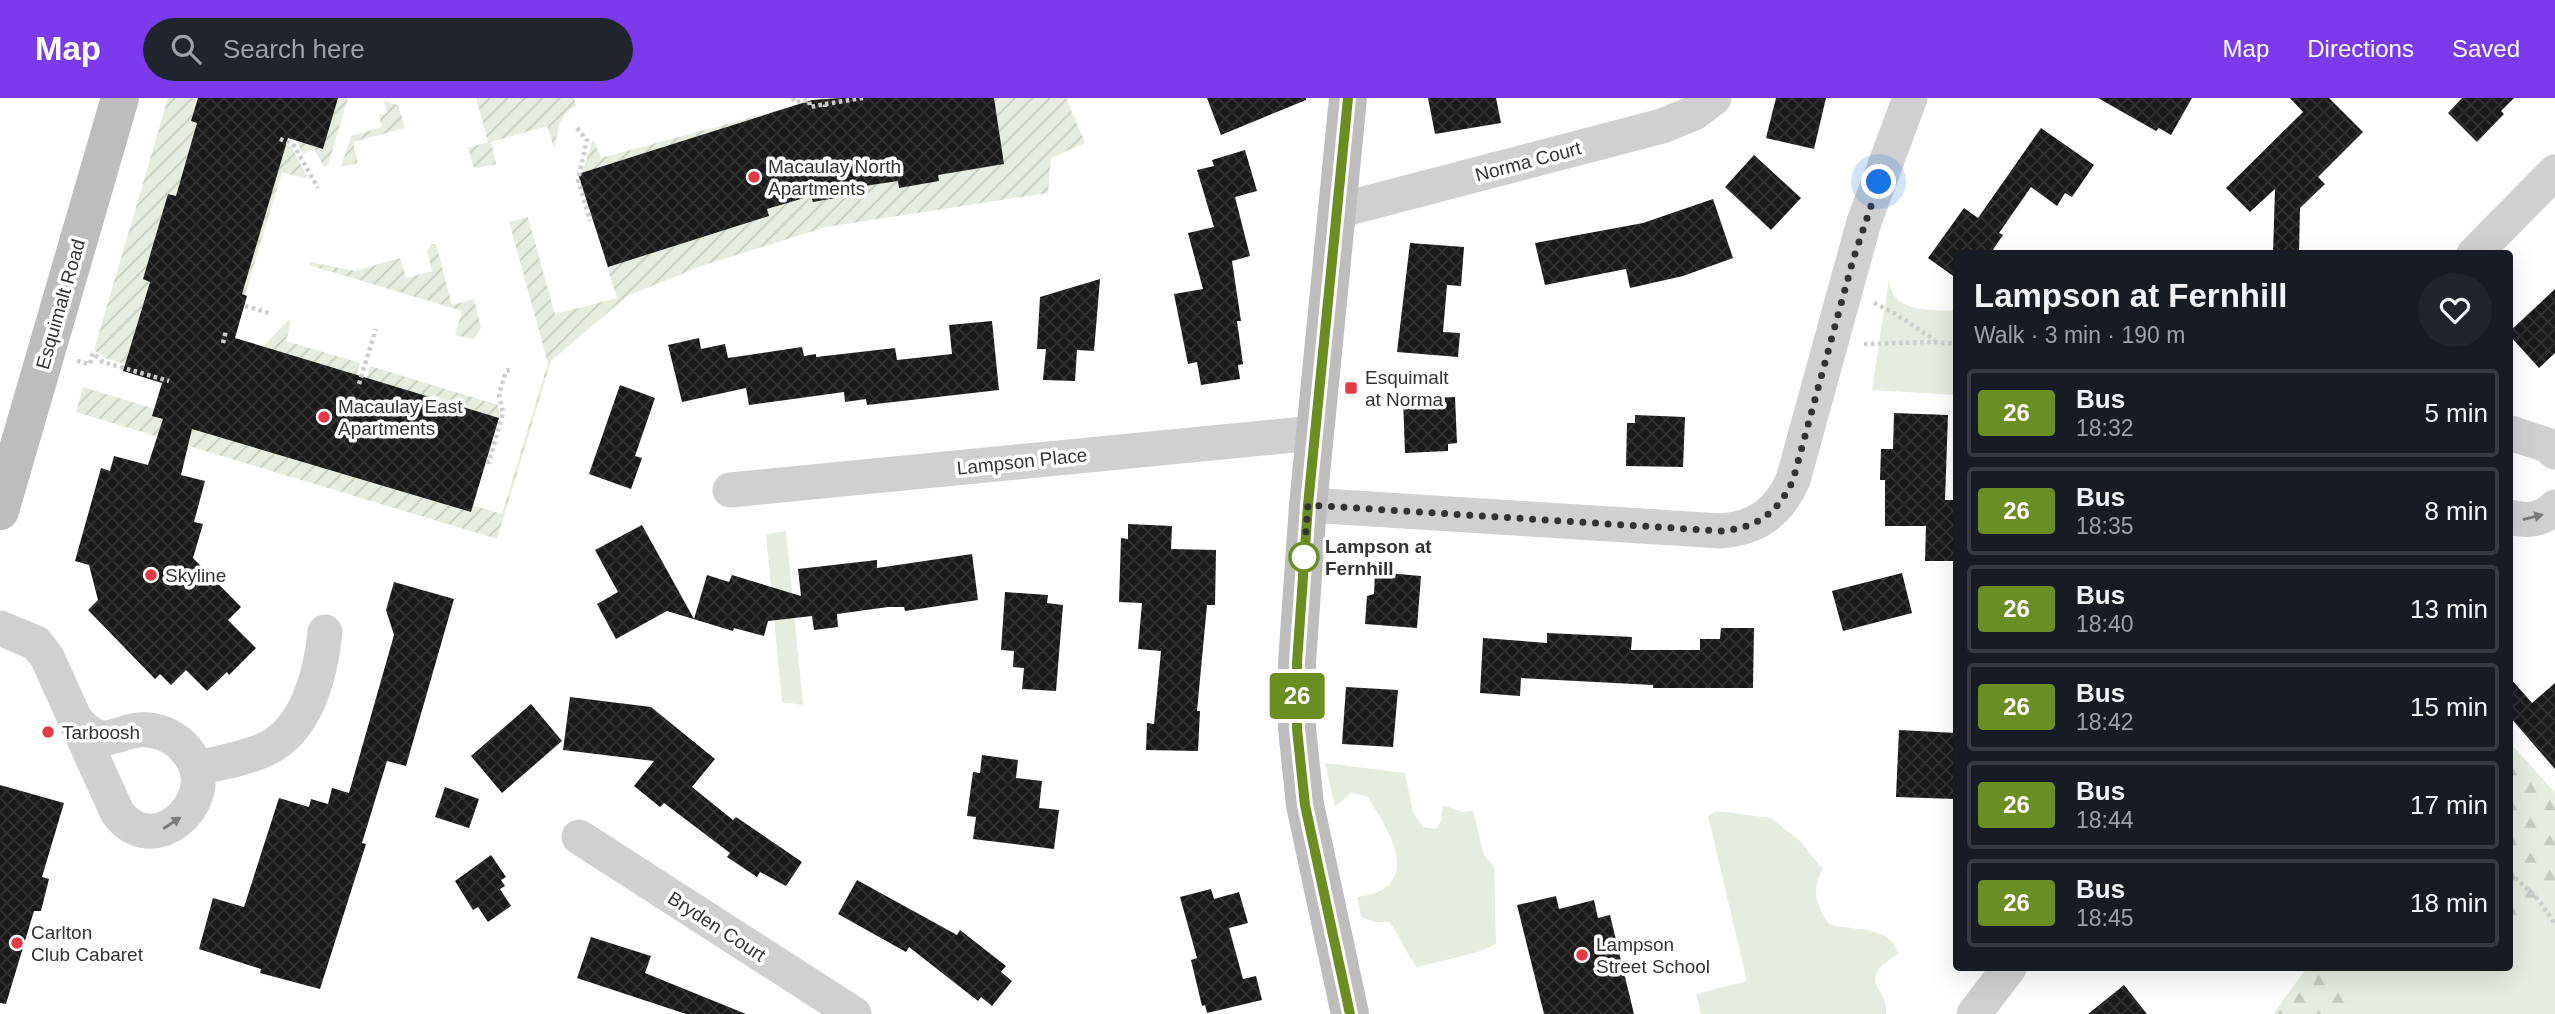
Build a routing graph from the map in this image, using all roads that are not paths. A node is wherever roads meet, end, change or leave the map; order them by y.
1 (120, 98) edge
2 (1348, 98) edge
3 (1714, 98) edge
4 (1910, 98) edge
5 (2555, 172) edge
6 (1337, 211) junction
7 (2478, 250) edge
8 (1315, 433) junction
9 (2513, 434) edge
10 (2555, 452) edge
11 (730, 490) dead end
12 (1308, 505) junction
13 (2555, 506) edge
14 (0, 511) edge
15 (2513, 518) edge
16 (0, 628) edge
17 (325, 632) dead end
18 (74, 718) junction
19 (197, 768) junction
20 (579, 837) dead end
21 (2007, 971) edge
22 (854, 1014) edge
23 (1350, 1014) edge
24 (1973, 1014) edge

1 - 14 main road, Esquimalt Road
2 - 6 main road
3 - 6 street, Norma Court
4 - 12 street
5 - 7 street
6 - 8 main road
8 - 11 street, Lampson Place
8 - 12 main road
9 - 10 street
12 - 23 main road
15 -> 13 street
16 - 18 street
17 - 19 street
18 - 19 street
18 -> 19 street
20 - 22 street, Bryden Court
21 - 24 street

